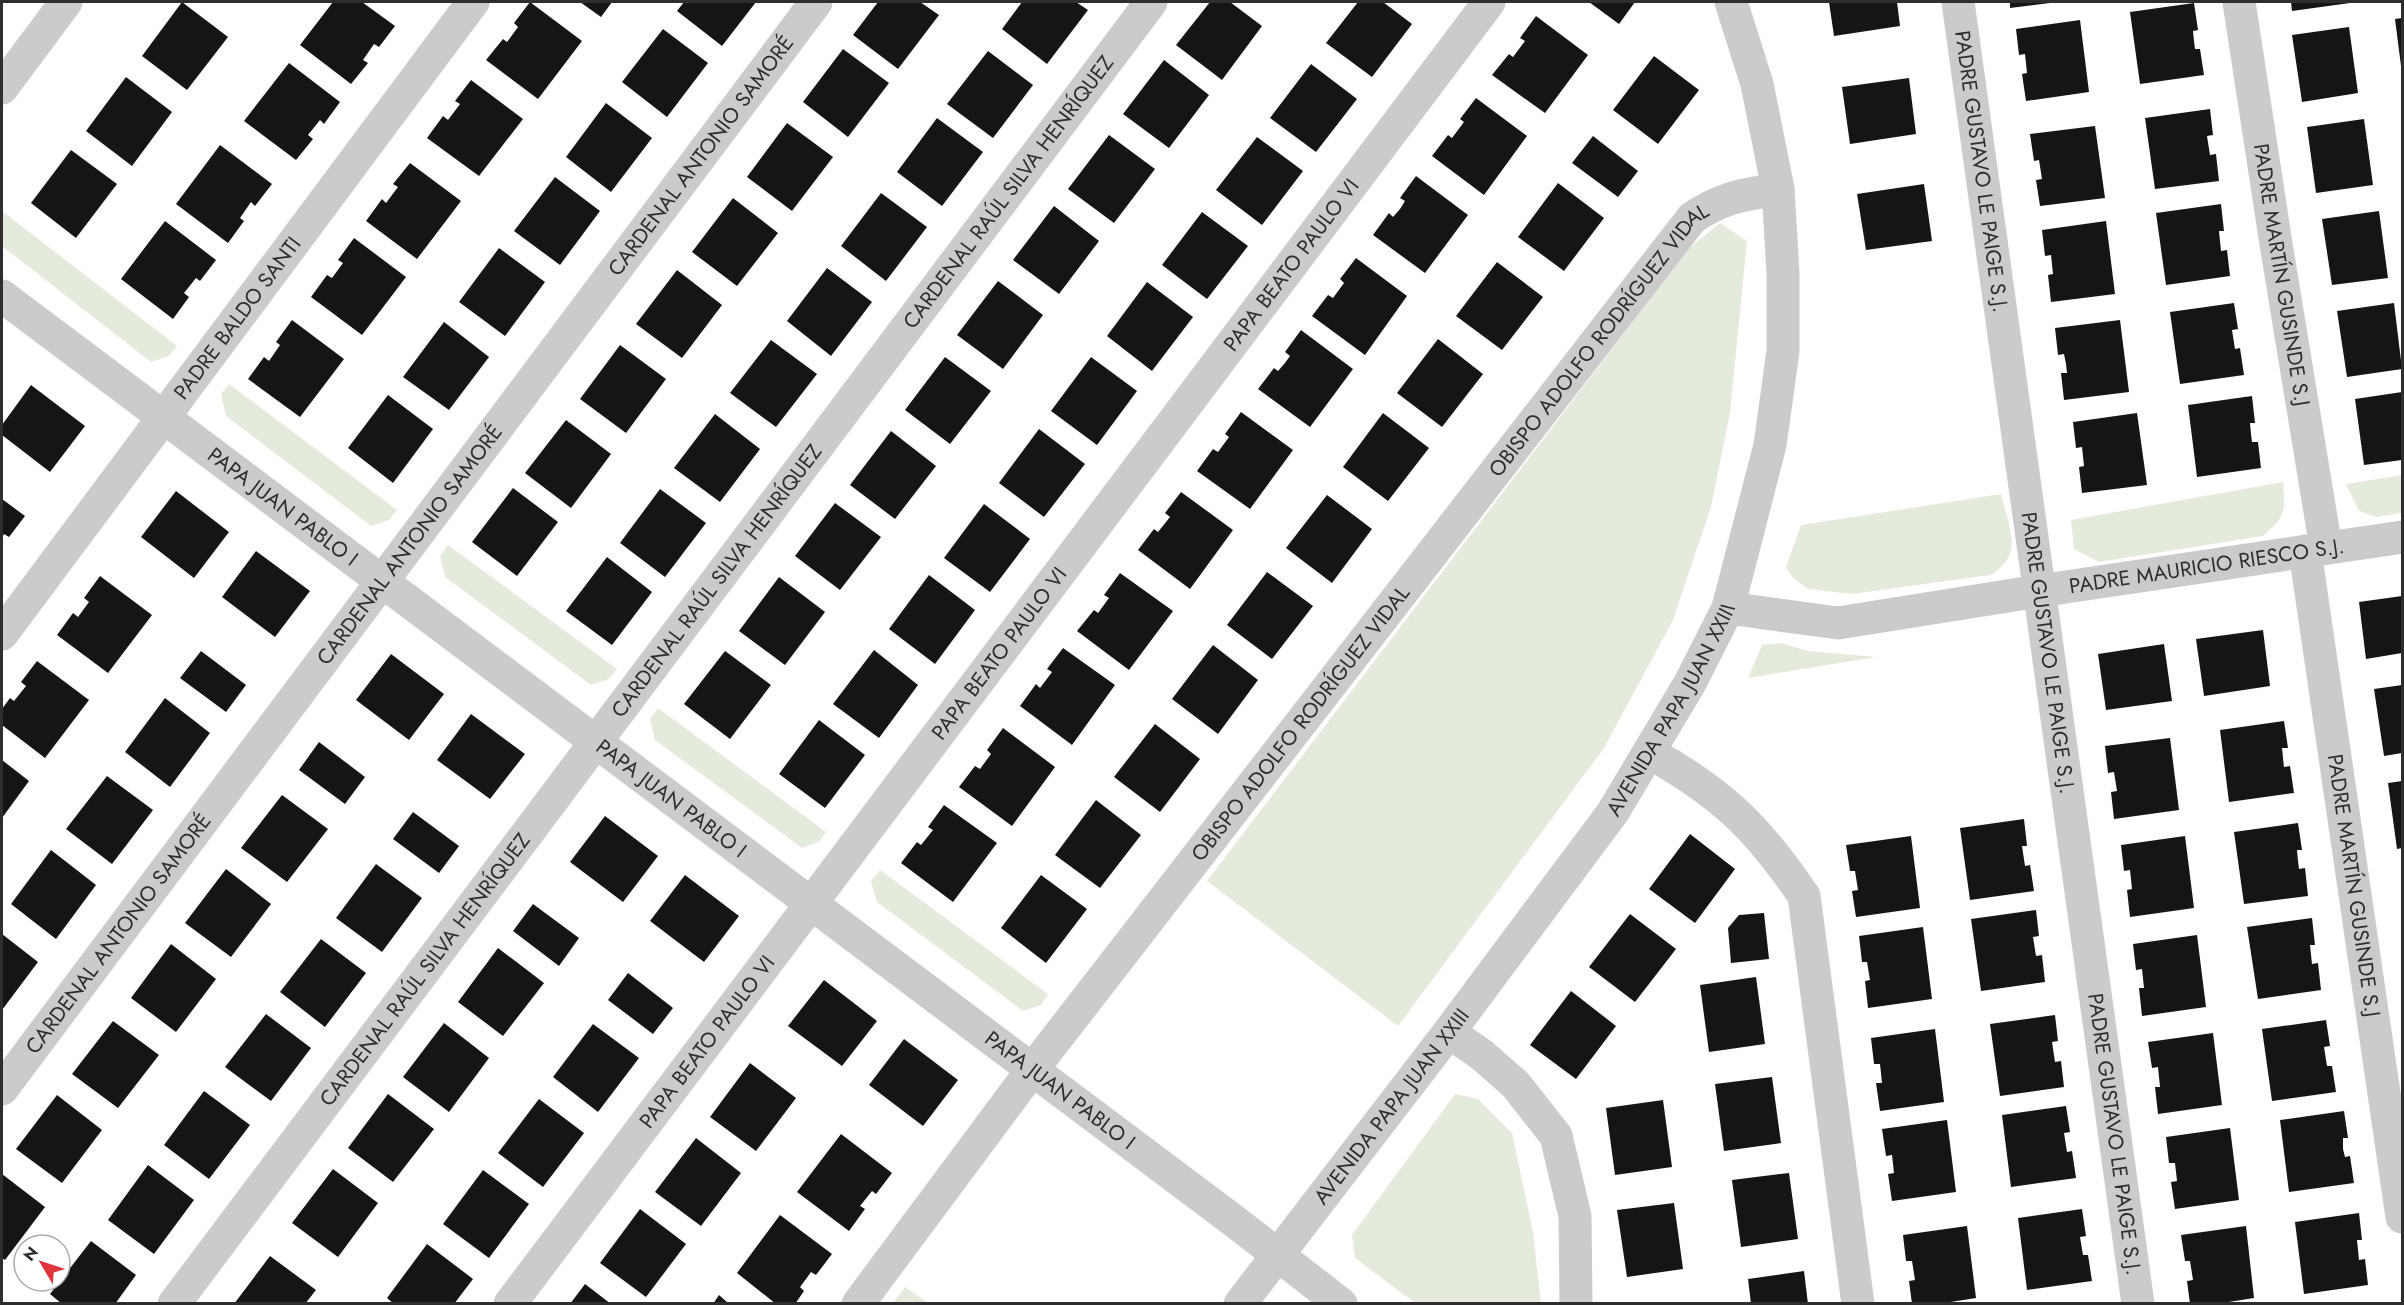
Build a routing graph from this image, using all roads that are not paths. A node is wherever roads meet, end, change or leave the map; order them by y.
1 (66, 2) edge
2 (473, 2) edge
3 (816, 2) edge
4 (1151, 2) edge
5 (1490, 2) edge
6 (1731, 2) edge
7 (1958, 2) edge
8 (2239, 2) edge
9 (2, 88) edge
10 (1778, 189) junction
11 (2, 296) edge
12 (163, 417) junction
13 (2403, 537) edge
14 (2315, 550) junction
15 (382, 582) junction
16 (2039, 591) junction
17 (1728, 608) junction
18 (2, 634) edge
19 (596, 742) junction
20 (1650, 753) junction
21 (811, 903) junction
22 (1449, 1032) junction
23 (1032, 1070) junction
24 (2, 1089) edge
25 (2403, 1217) edge
26 (1277, 1254) junction
27 (174, 1304) edge
28 (510, 1304) edge
29 (858, 1304) edge
30 (1240, 1304) edge
31 (1341, 1304) edge
32 (1576, 1304) edge
33 (1858, 1304) edge
34 (2138, 1304) edge

1 - 9 street
2 - 12 street, PADRE BALDO SANTI
3 - 15 street, CARDENAL ANTONIO SAMORÉ
4 - 19 street, CARDENAL RAÚL SILVA HENRÍQUEZ
5 - 21 street, PAPA BEATO PAULO VI
6 - 10 street, AVENIDA PAPA JUAN XXIII
7 - 16 street, PADRE GUSTAVO LE PAIGE S.J.
8 - 14 street, PADRE MARTÍN GUSINDE S.J
10 - 17 street, AVENIDA PAPA JUAN XXIII
10 - 23 street, OBISPO ADOLFO RODRÍGUEZ VIDAL
11 - 12 street, PAPA JUAN PABLO I
12 - 15 street, PAPA JUAN PABLO I
12 - 18 street, PADRE BALDO SANTI
13 - 14 street, PADRE MAURICIO RIESCO S.J.
14 - 16 street, PADRE MAURICIO RIESCO S.J.
14 - 25 street, PADRE MARTÍN GUSINDE S.J
15 - 19 street, PAPA JUAN PABLO I
15 - 24 street, CARDENAL ANTONIO SAMORÉ
16 - 17 street, PADRE MAURICIO RIESCO S.J.
16 - 34 street, PADRE GUSTAVO LE PAIGE S.J.
17 - 20 street, AVENIDA PAPA JUAN XXIII
19 - 21 street, PAPA JUAN PABLO I
19 - 27 street, CARDENAL RAÚL SILVA HENRÍQUEZ
20 - 22 street, AVENIDA PAPA JUAN XXIII
20 - 33 street
21 - 23 street, PAPA JUAN PABLO I
21 - 28 street, PAPA BEATO PAULO VI
22 - 26 street, AVENIDA PAPA JUAN XXIII
22 - 32 street
23 - 26 street, PAPA JUAN PABLO I
23 - 29 street, OBISPO ADOLFO RODRÍGUEZ VIDAL
26 - 30 street, AVENIDA PAPA JUAN XXIII
26 - 31 street, PAPA JUAN PABLO I

